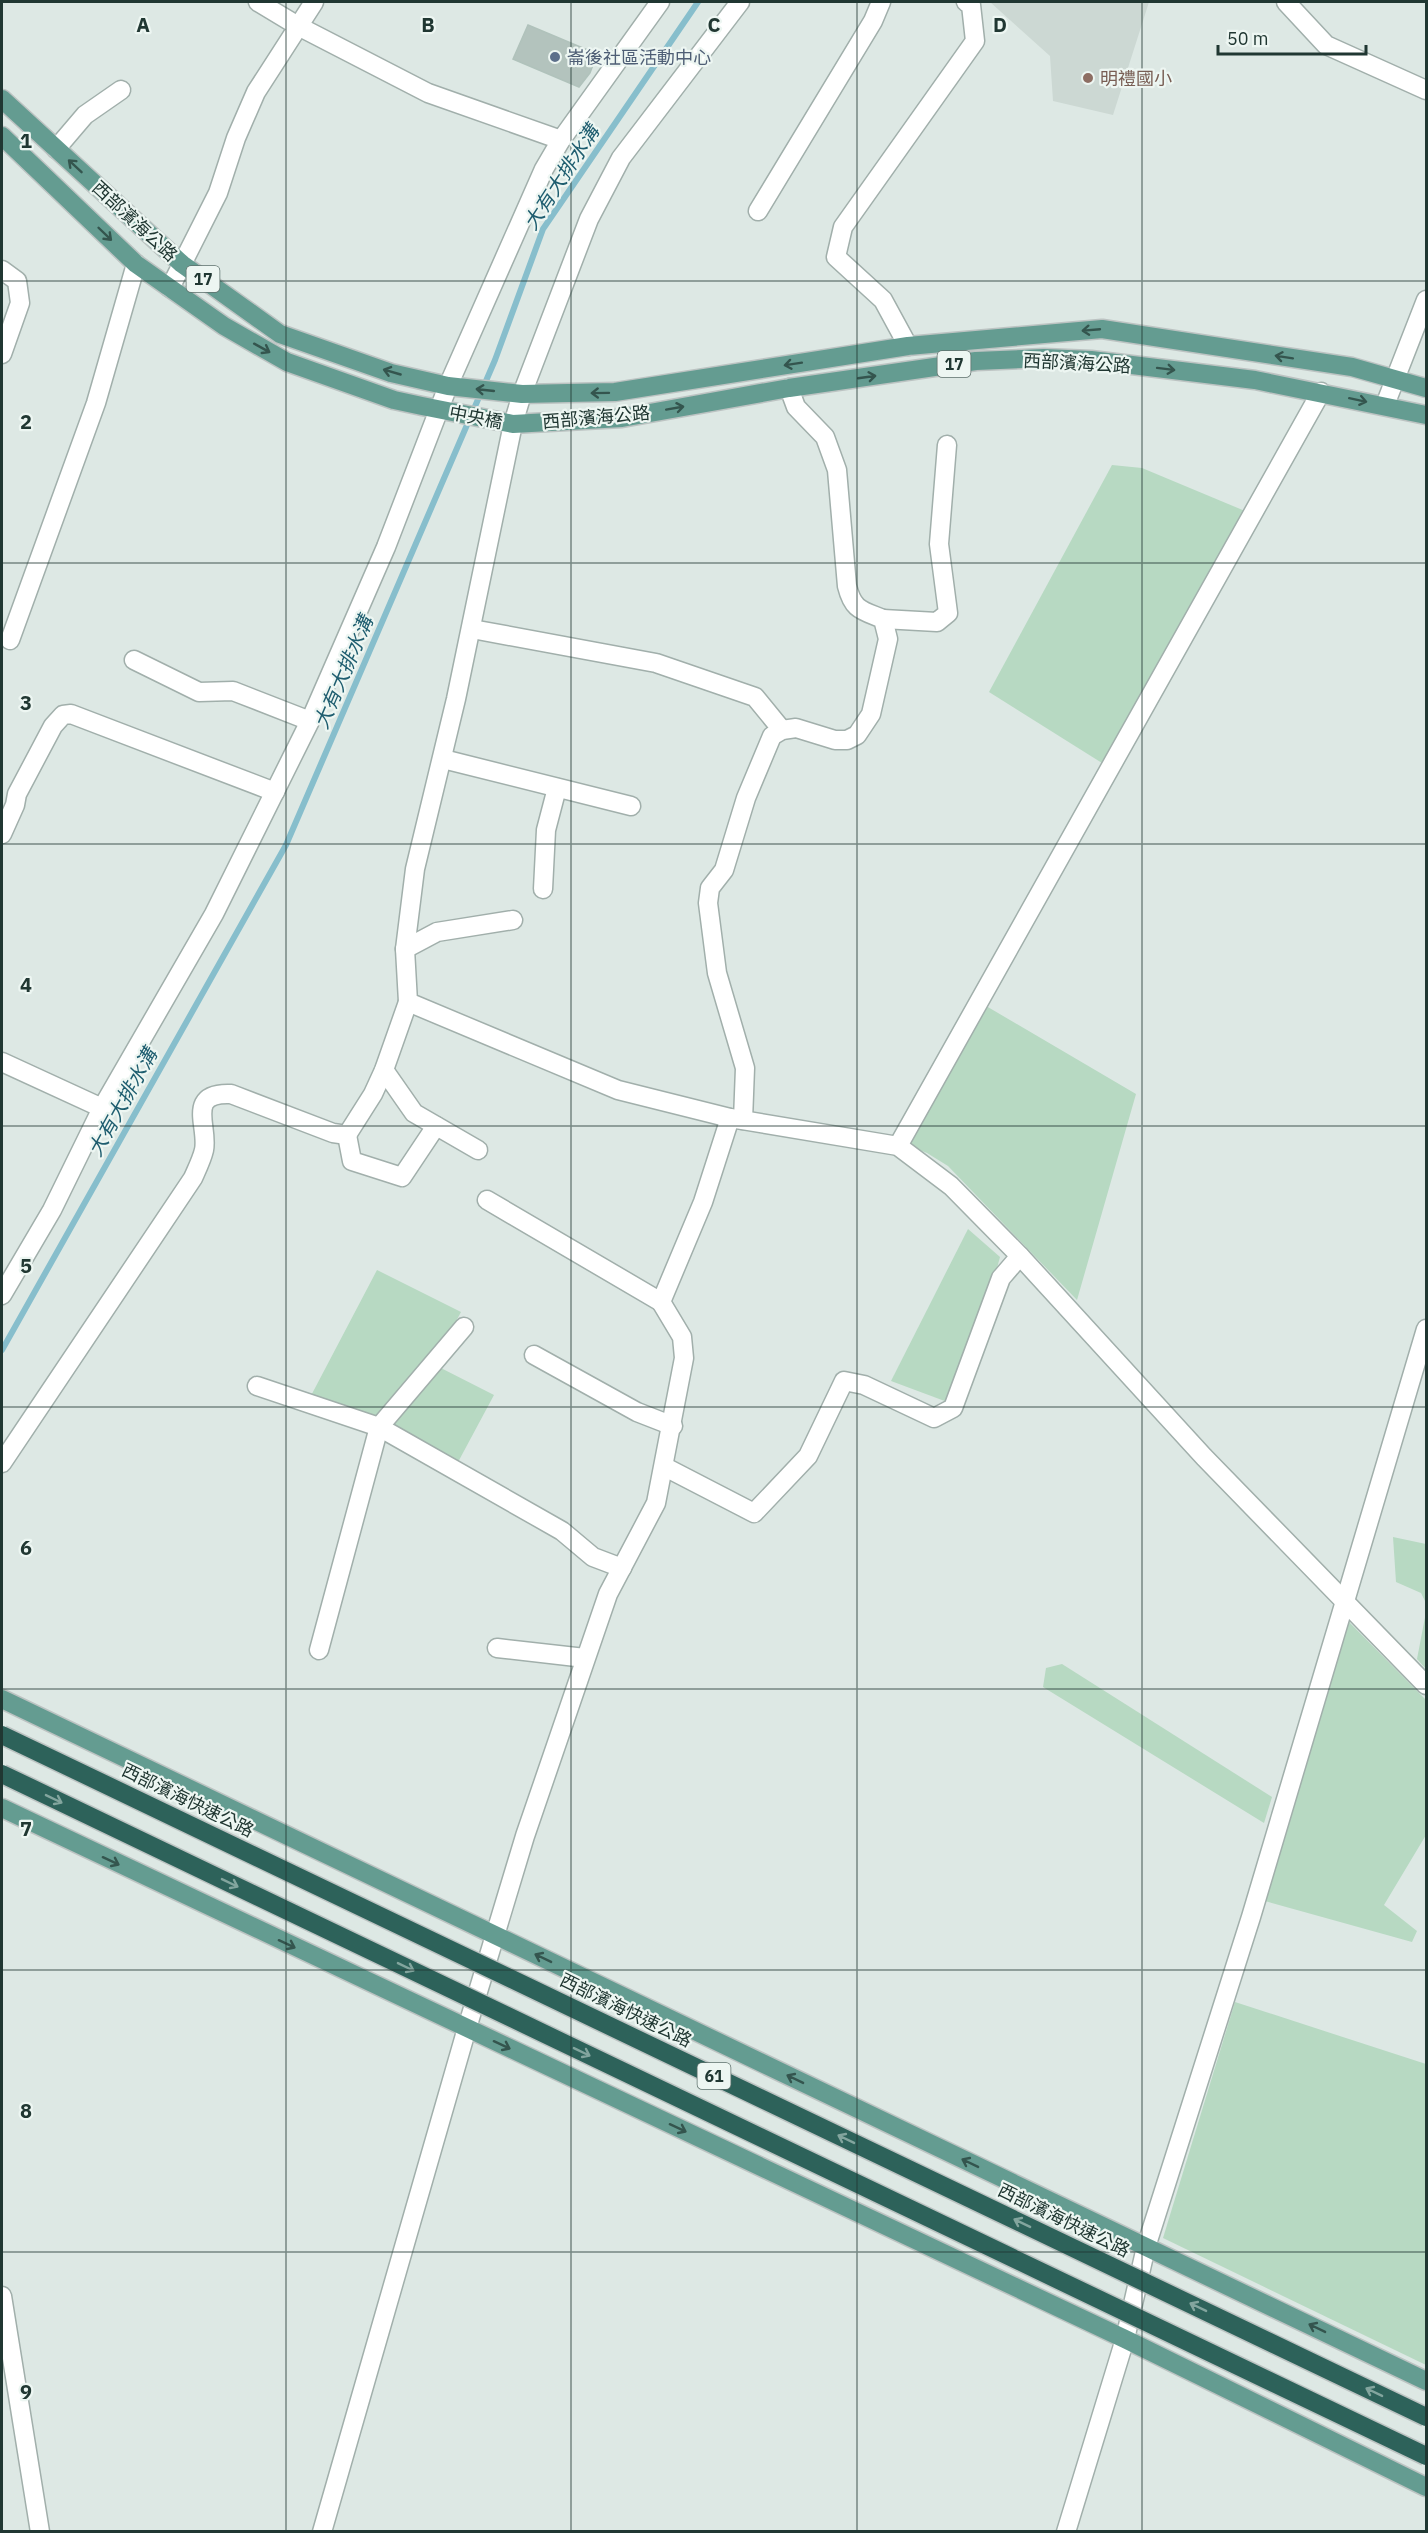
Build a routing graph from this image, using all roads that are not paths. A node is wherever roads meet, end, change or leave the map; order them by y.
1 (258, 2) edge
2 (314, 2) edge
3 (660, 2) edge
4 (740, 2) edge
5 (881, 2) edge
6 (966, 2) edge
7 (1286, 2) edge
8 (298, 26) junction
9 (122, 90) dead end
10 (1426, 90) edge
11 (2, 99) edge
12 (2, 136) edge
13 (561, 140) junction
14 (56, 149) junction
15 (758, 211) dead end
16 (136, 264) junction
17 (182, 264) junction
18 (2, 270) edge
19 (170, 288) junction
20 (1426, 300) edge
21 (908, 346) junction
22 (2, 354) edge
23 (1399, 380) junction
24 (448, 386) junction
25 (1424, 387) edge
26 (789, 388) junction
27 (1321, 392) junction
28 (522, 394) junction
29 (1390, 407) junction
30 (439, 410) junction
31 (1421, 414) edge
32 (513, 424) junction
33 (947, 445) dead end
34 (883, 619) junction
35 (472, 629) junction
36 (10, 640) dead end
37 (134, 660) dead end
38 (310, 721) junction
39 (782, 730) junction
40 (442, 759) junction
41 (557, 788) junction
42 (9, 790) edge
43 (275, 792) junction
44 (631, 806) dead end
45 (2, 834) edge
46 (543, 889) dead end
47 (513, 920) dead end
48 (405, 949) junction
49 (408, 1002) junction
50 (2, 1062) edge
51 (384, 1070) junction
52 (102, 1108) junction
53 (736, 1119) junction
54 (436, 1126) junction
55 (347, 1135) junction
56 (898, 1146) junction
57 (478, 1150) dead end
58 (487, 1200) dead end
59 (1020, 1256) junction
60 (2, 1295) edge
61 (661, 1302) junction
62 (464, 1327) dead end
63 (1426, 1329) edge
64 (534, 1355) dead end
65 (257, 1386) dead end
66 (673, 1426) junction
67 (379, 1427) junction
68 (2, 1463) edge
69 (665, 1467) junction
70 (622, 1569) junction
71 (1343, 1601) junction
72 (497, 1648) dead end
73 (319, 1650) dead end
74 (585, 1658) junction
75 (1426, 1685) edge
76 (2, 1699) edge
77 (2, 1734) edge
78 (2, 1774) edge
79 (2, 1808) edge
80 (497, 1936) junction
81 (467, 2028) junction
82 (1146, 2247) junction
83 (2, 2296) edge
84 (1125, 2339) junction
85 (1426, 2381) edge
86 (1426, 2417) edge
87 (1426, 2456) edge
88 (1426, 2487) edge
89 (40, 2532) edge
90 (322, 2532) edge
91 (1066, 2532) edge

1 - 8 street
2 - 8 street
3 - 13 street
4 - 28 street
5 - 15 street
6 - 21 street
7 - 10 street
8 - 13 street
8 - 17 street
9 - 14 street
11 - 14 main road, 西部濱海公路 / 17
12 -> 16 main road, 西部濱海公路 / 17
13 - 24 street
17 -> 14 main road, 西部濱海公路 / 17
16 - 19 main road, 西部濱海公路 / 17
16 - 36 street
17 - 19 street
24 -> 17 main road, 西部濱海公路 / 17
18 - 22 street
19 -> 30 main road, 西部濱海公路 / 17
20 - 23 street
23 -> 21 main road, 西部濱海公路 / 17
21 -> 28 main road, 西部濱海公路 / 17
23 - 25 main road, 西部濱海公路 / 17
23 - 29 street
28 -> 24 main road, 中央橋 / 17
24 - 30 street
26 -> 27 main road, 西部濱海公路 / 17
32 -> 26 main road, 西部濱海公路 / 17
26 - 34 street
27 -> 29 main road, 西部濱海公路 / 17
27 - 56 street
28 - 32 street
29 - 31 main road, 西部濱海公路 / 17
30 - 32 main road, 中央橋 / 17
30 - 38 street
32 - 35 street
33 - 34 street
34 - 39 street
35 - 39 street
35 - 40 street
37 - 38 street
38 - 43 street
39 - 53 street
40 - 41 street
40 - 48 street
41 - 44 street
41 - 46 street
42 - 43 street
42 - 45 street
43 - 52 street
47 - 48 street
48 - 49 street
49 - 51 street
49 - 53 street
50 - 52 street
51 - 54 street
51 - 55 street
52 - 60 street
53 - 56 street
53 - 61 street
54 - 55 street
54 - 57 street
55 - 68 street
56 - 59 street
58 - 61 street
59 - 69 street
59 - 71 street
61 - 66 street
62 - 67 street
63 - 71 street
64 - 66 street
65 - 67 street
66 - 69 street
67 - 70 street
67 - 73 street
69 - 70 street
70 - 74 street
71 - 75 street
71 - 82 street
72 - 74 street
74 - 80 street
76 - 80 main road
86 -> 77 highway, 西部濱海快速公路 / 61, bridge
78 -> 87 highway, 61, bridge
79 -> 81 main road
80 - 81 street
82 -> 80 main road
81 -> 84 main road
81 - 90 street
82 - 84 street
85 -> 82 main road
83 - 89 street
84 - 88 main road
84 - 91 street

